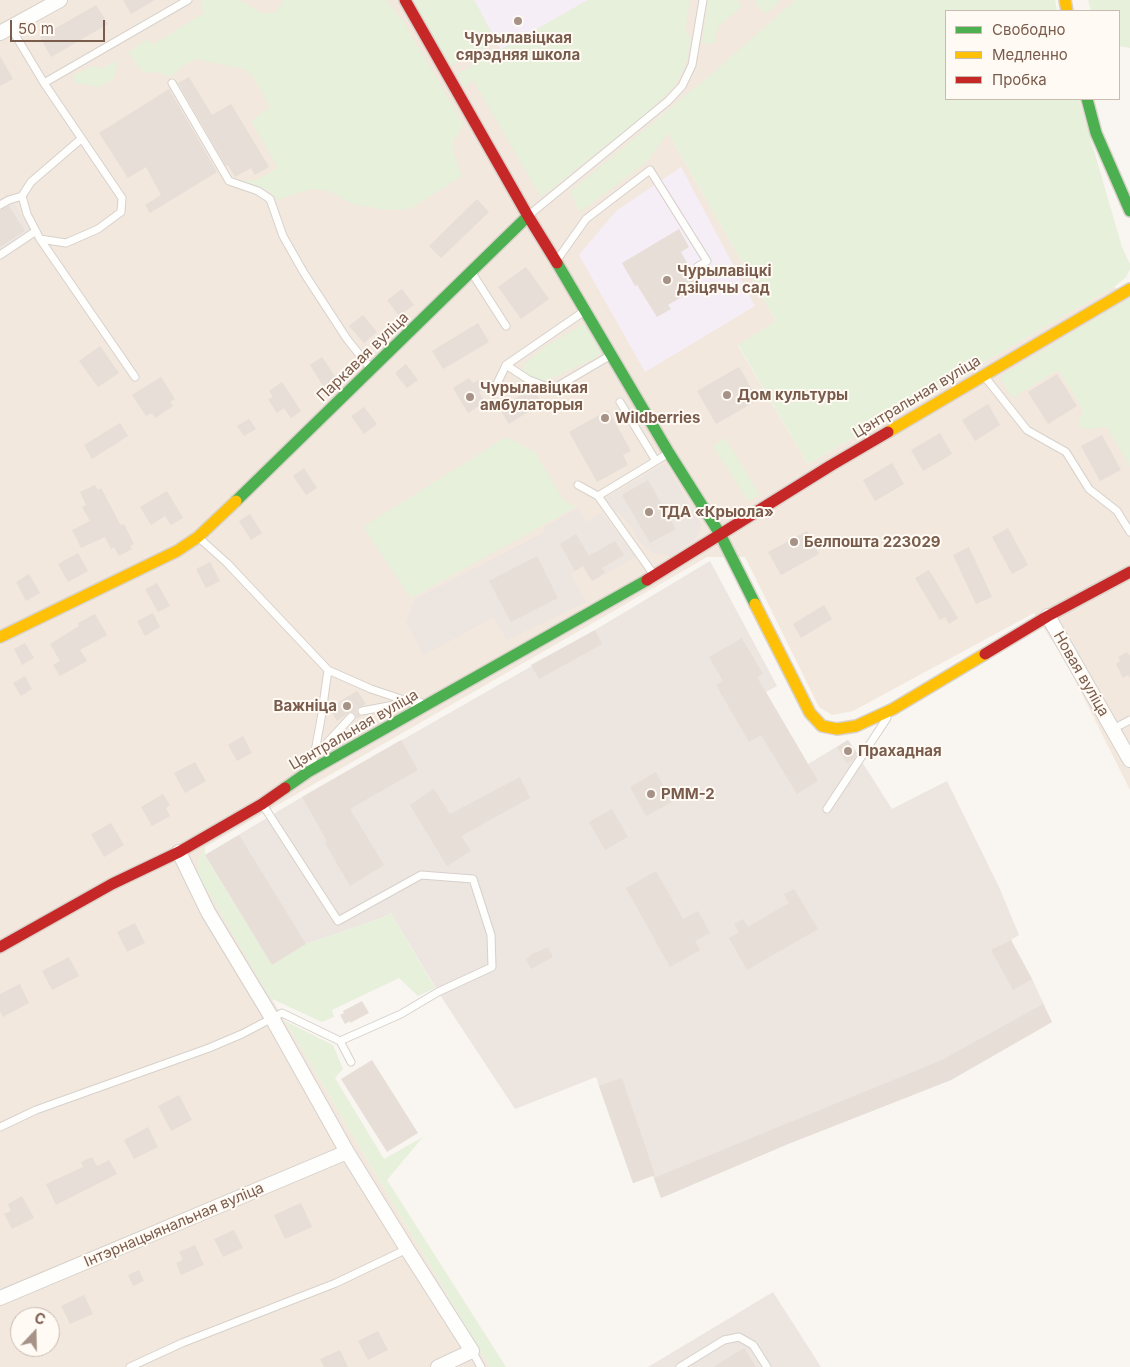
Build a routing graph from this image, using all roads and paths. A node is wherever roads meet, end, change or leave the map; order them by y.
1 (60, 0) edge
2 (188, 0) edge
3 (405, 0) edge
4 (703, 0) edge
5 (5, 30) edge
6 (44, 83) junction
7 (172, 83) dead end
8 (1087, 100) edge
9 (81, 138) junction
10 (22, 196) junction
11 (0, 206) edge
12 (1130, 211) edge
13 (528, 216) junction
14 (36, 231) junction
15 (40, 239) junction
16 (0, 254) edge
17 (557, 261) junction
18 (697, 267) dead end
19 (472, 272) junction
20 (1130, 289) edge
21 (586, 310) junction
22 (506, 326) dead end
23 (612, 355) junction
24 (506, 364) junction
25 (371, 370) junction
26 (983, 375) junction
27 (135, 377) dead end
28 (494, 390) dead end
29 (620, 402) dead end
30 (669, 453) junction
31 (656, 461) junction
32 (578, 485) dead end
33 (598, 496) junction
34 (1130, 532) edge
35 (720, 534) junction
36 (198, 537) junction
37 (1130, 572) edge
38 (655, 576) junction
39 (1048, 616) junction
40 (0, 637) edge
41 (328, 670) junction
42 (410, 702) junction
43 (430, 703) junction
44 (893, 709) junction
45 (362, 711) dead end
46 (352, 717) dead end
47 (1130, 720) edge
48 (1113, 729) junction
49 (314, 757) junction
50 (1130, 760) edge
51 (308, 772) junction
52 (262, 804) junction
53 (827, 809) dead end
54 (179, 852) junction
55 (0, 947) edge
56 (272, 1018) junction
57 (340, 1041) junction
58 (352, 1062) dead end
59 (0, 1127) edge
60 (347, 1152) junction
61 (406, 1249) junction
62 (0, 1298) edge
63 (472, 1351) junction
64 (130, 1367) edge
65 (438, 1367) edge
66 (482, 1367) edge
67 (680, 1367) edge
68 (767, 1367) edge

1 - 5 street
2 - 6 lane
3 - 13 street
4 - 13 lane
5 - 6 lane
6 - 9 lane
7 - 25 lane
8 - 12 street
9 - 10 lane
9 - 15 lane
10 - 11 lane
10 - 14 lane
13 - 17 street
13 - 19 street, Паркавая вуліца
14 - 15 lane
14 - 16 lane
15 - 27 lane
17 - 18 lane
17 - 21 street
19 - 22 lane
19 - 25 street, Паркавая вуліца
20 - 26 street, Цэнтральная вуліца
21 - 23 street
21 - 24 lane
23 - 24 lane
23 - 30 street
24 - 28 lane
25 - 36 street, Паркавая вуліца
26 - 34 lane
26 - 35 street, Цэнтральная вуліца
29 - 31 lane
30 - 31 lane
30 - 35 street
31 - 33 lane
32 - 33 lane
33 - 38 lane
35 - 38 street, Цэнтральная вуліца
35 - 44 street
36 - 40 street, Паркавая вуліца
36 - 41 lane
37 - 39 street, Новая вуліца
38 - 43 street, Цэнтральная вуліца
39 - 44 street
39 - 48 street, Новая вуліца
41 - 42 lane
41 - 49 lane
42 - 43 lane
42 - 45 lane
43 - 51 street, Цэнтральная вуліца
44 - 53 lane
46 - 49 lane
47 - 48 lane
48 - 50 street, Новая вуліца
49 - 51 lane
51 - 52 street, Цэнтральная вуліца
52 - 54 street, Цэнтральная вуліца
52 - 57 lane
54 - 55 street, Цэнтральная вуліца
54 - 56 street
56 - 57 lane
56 - 59 lane
56 - 60 street
57 - 58 lane
60 - 61 street
60 - 62 street, Інтэрнацыянальная вуліца
61 - 63 street
61 - 64 lane
63 - 65 street
63 - 66 lane
67 - 68 lane

